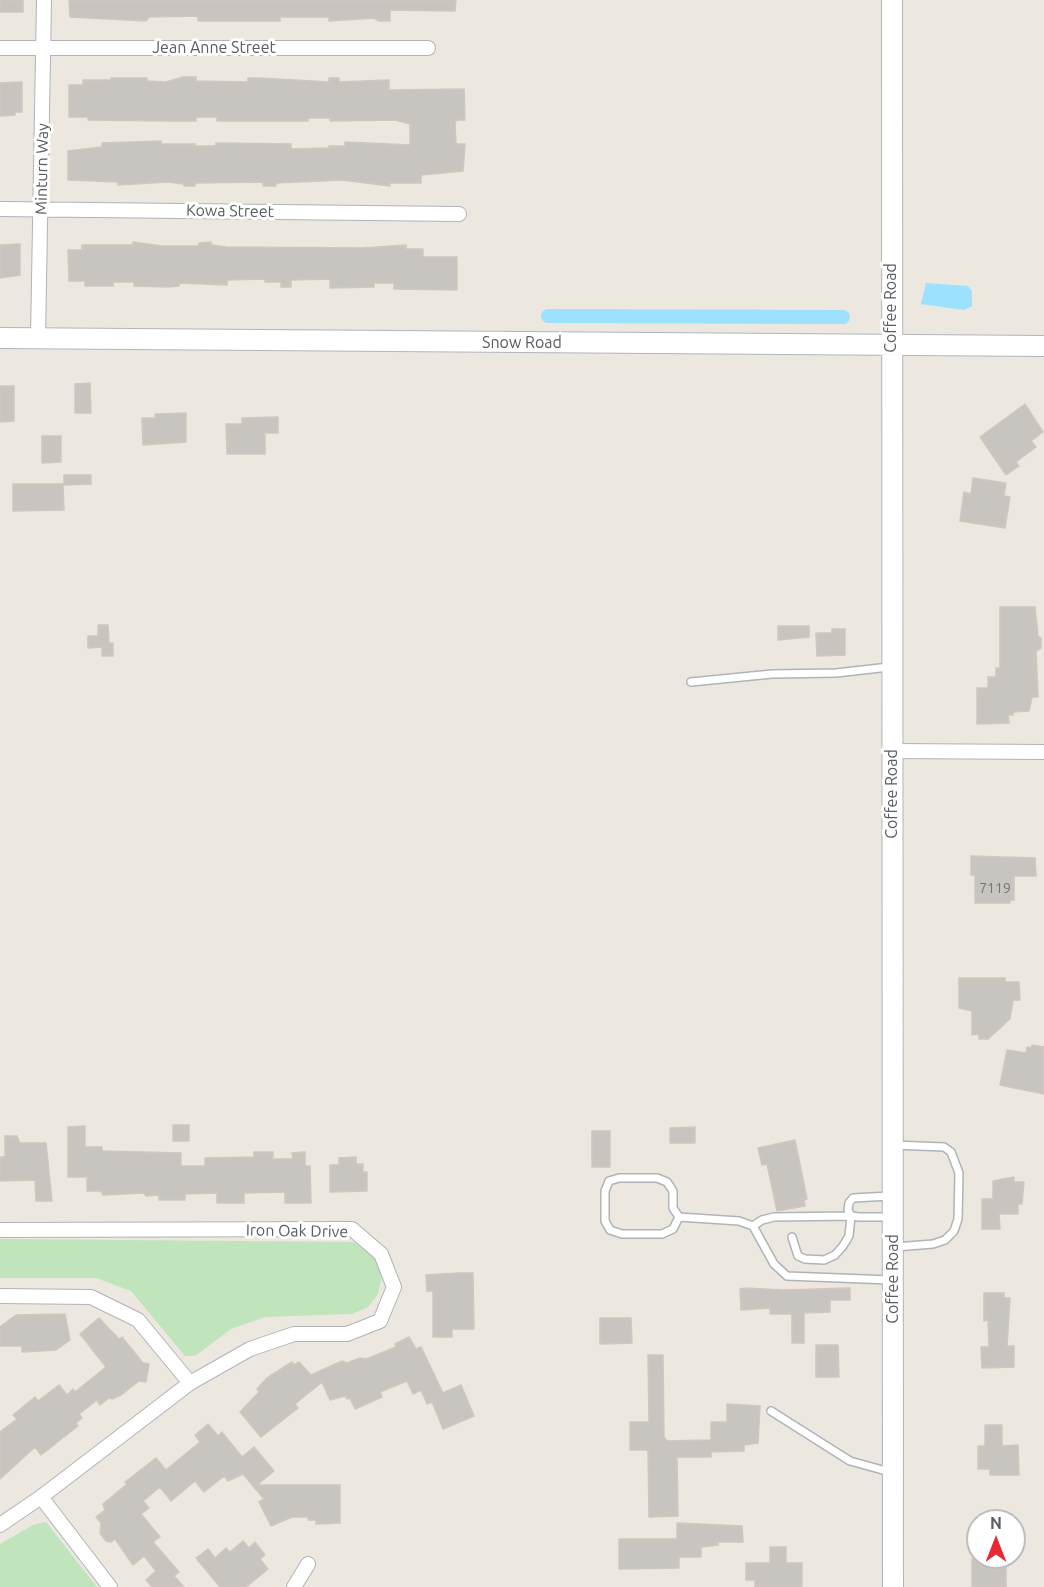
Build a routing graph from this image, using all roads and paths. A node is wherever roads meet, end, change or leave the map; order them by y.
1 (44, 0) edge
2 (892, 0) edge
3 (0, 48) edge
4 (43, 48) junction
5 (428, 48) dead end
6 (42, 208) junction
7 (0, 209) edge
8 (459, 214) dead end
9 (0, 338) edge
10 (38, 338) junction
11 (891, 346) junction
12 (1044, 346) edge
13 (892, 667) junction
14 (691, 682) dead end
15 (892, 751) junction
16 (1044, 752) edge
17 (892, 1145) junction
18 (893, 1196) junction
19 (851, 1216) junction
20 (679, 1217) junction
21 (893, 1217) junction
22 (753, 1226) junction
23 (0, 1230) edge
24 (792, 1237) dead end
25 (893, 1248) junction
26 (893, 1280) junction
27 (0, 1296) edge
28 (190, 1383) junction
29 (771, 1411) dead end
30 (893, 1473) junction
31 (41, 1497) junction
32 (0, 1525) edge
33 (308, 1564) dead end
34 (110, 1587) edge
35 (294, 1587) edge
36 (893, 1587) edge

1 - 4 street, Minturn Way
2 - 11 main road, Coffee Road
3 - 4 street, Jean Anne Street
4 - 5 street, Jean Anne Street
4 - 6 street, Minturn Way
6 - 7 street, Kowa Street
6 - 8 street, Kowa Street
6 - 10 street, Minturn Way
9 - 10 main road, Snow Road
10 - 11 main road, Snow Road
11 - 12 main road, Snow Road
11 - 13 main road, Coffee Road
13 - 14 lane
13 - 15 main road, Coffee Road
15 - 16 street
15 - 17 main road, Coffee Road
17 - 18 main road, Coffee Road
17 - 25 lane
18 - 19 lane
18 - 21 main road, Coffee Road
19 - 21 lane
19 - 22 lane
19 - 24 lane
20 - 20 lane
20 - 22 lane
21 - 25 main road, Coffee Road
22 - 26 lane
23 - 28 street, Iron Oak Drive
25 - 26 main road, Coffee Road
26 - 30 main road, Coffee Road
27 - 28 street
28 - 31 street, Iron Oak Drive
29 - 30 lane
30 - 36 main road, Coffee Road
31 - 32 street, Iron Oak Drive
31 - 34 street
33 - 35 street

